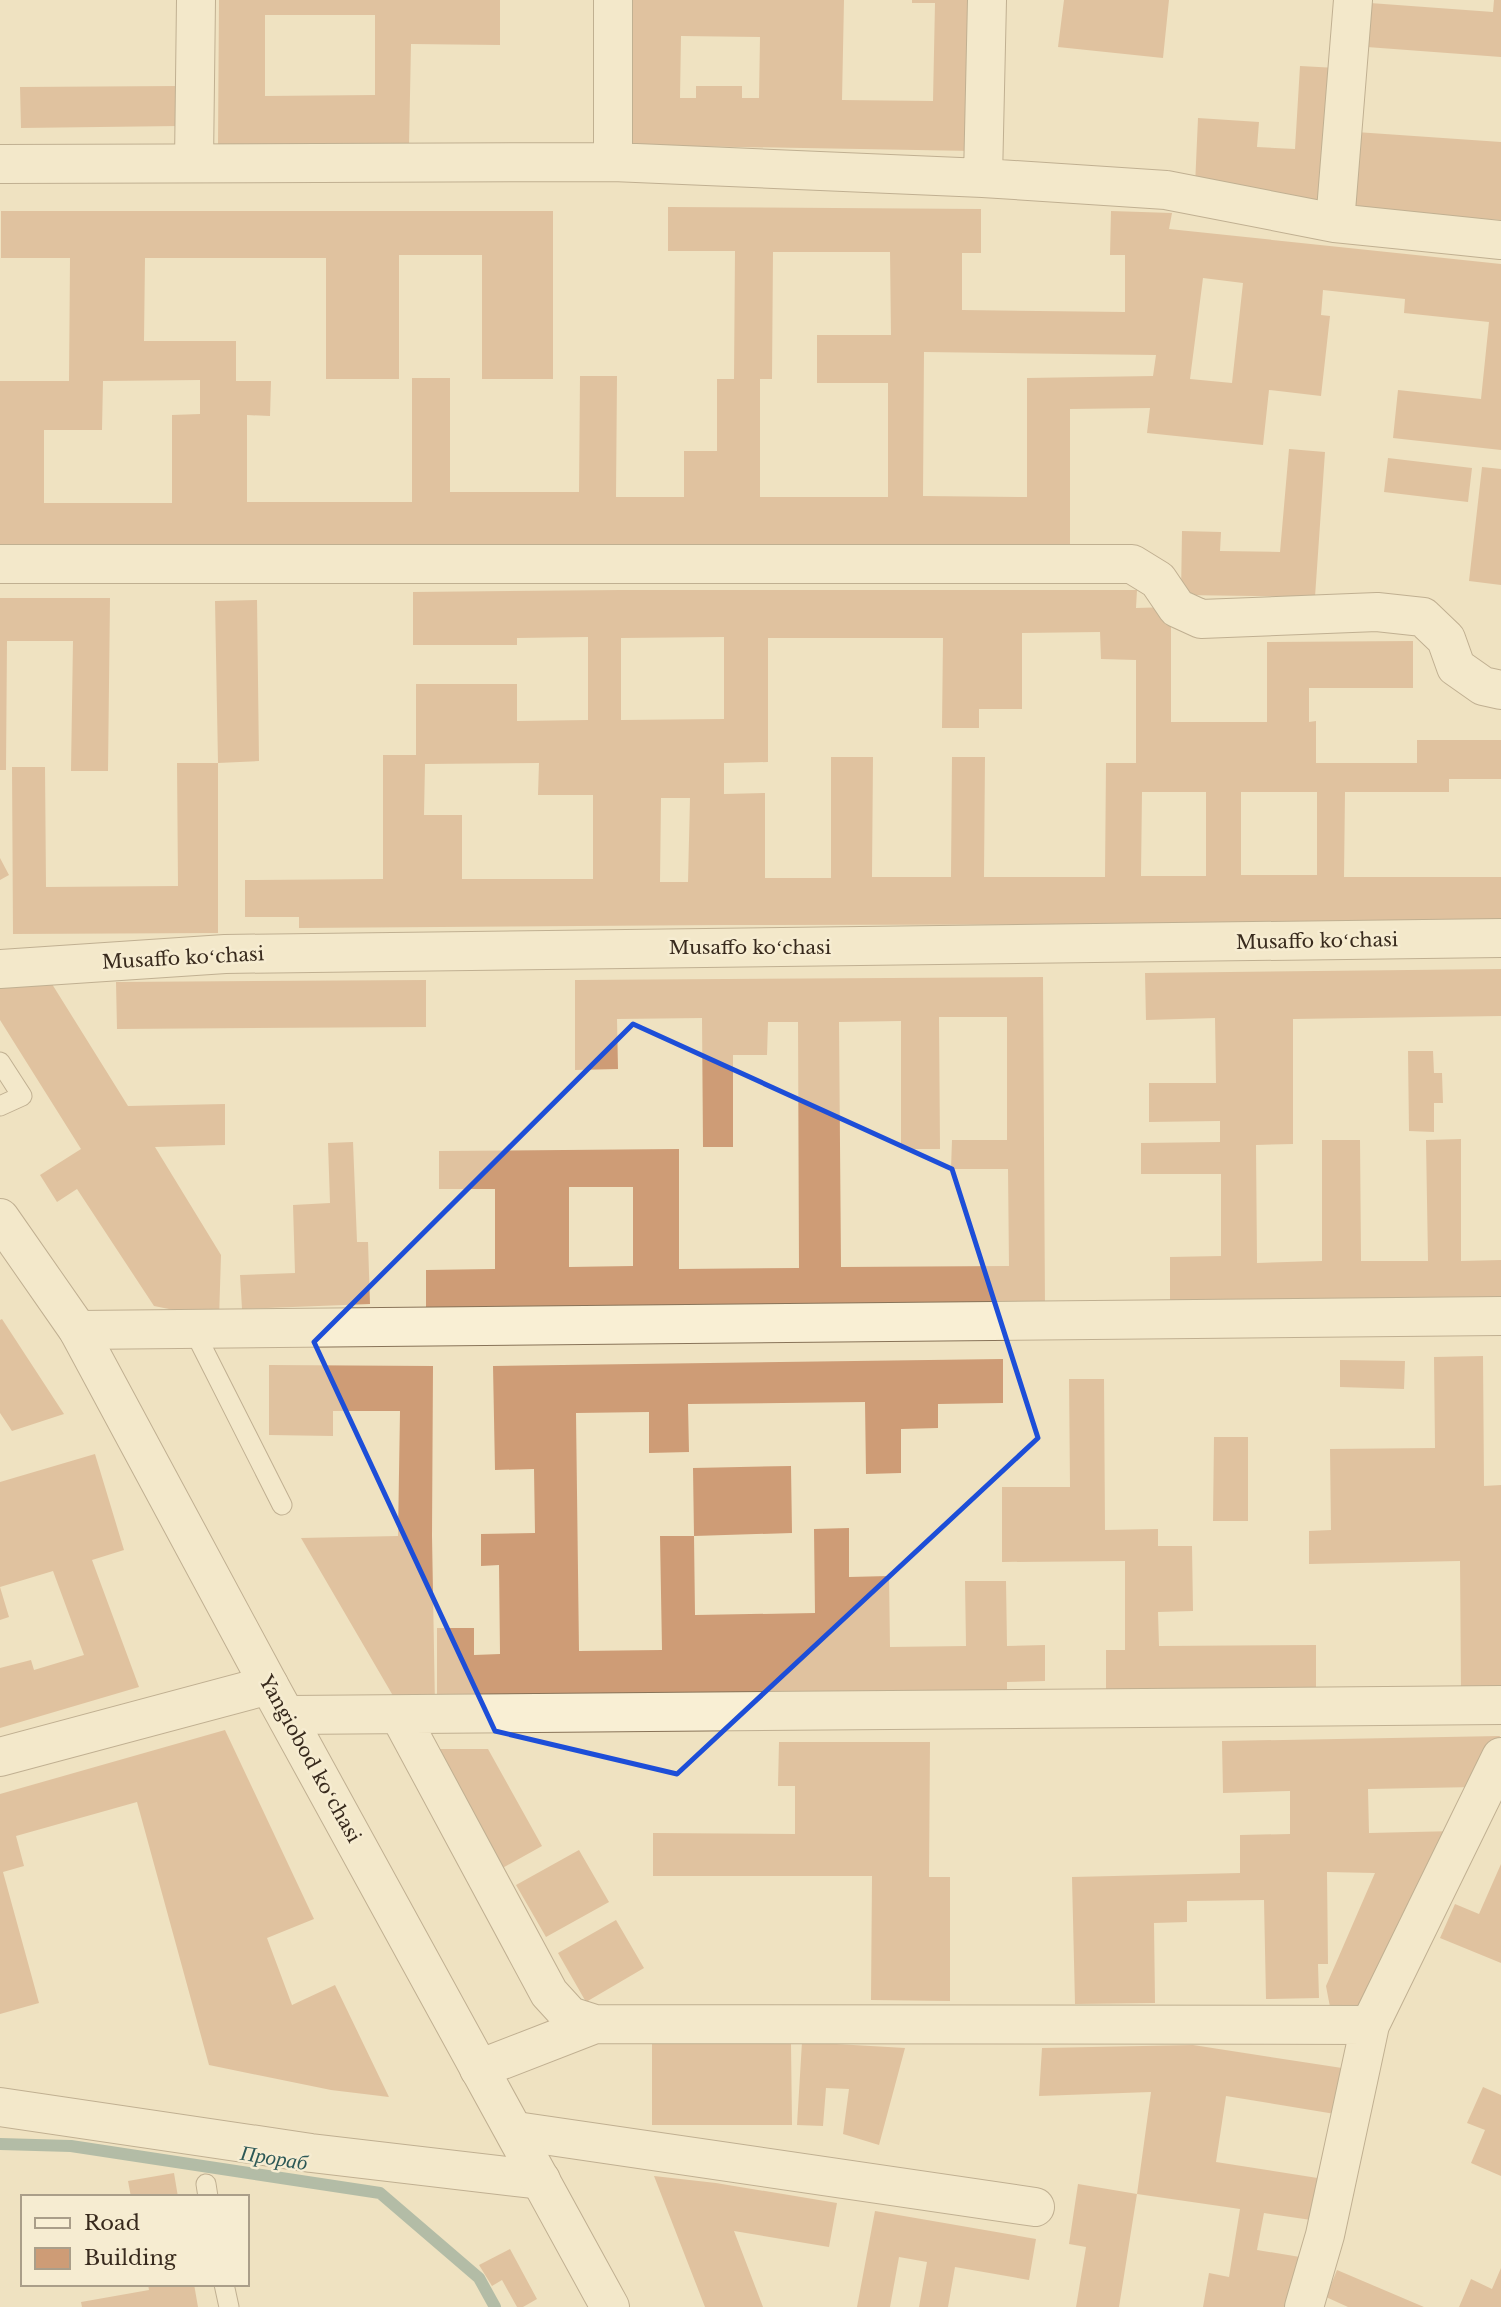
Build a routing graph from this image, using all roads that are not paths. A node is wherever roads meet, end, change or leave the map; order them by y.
1 (196, 0) edge
2 (613, 0) edge
3 (987, 0) edge
4 (1353, 0) edge
5 (194, 162) junction
6 (613, 162) junction
7 (0, 164) edge
8 (983, 178) junction
9 (1335, 223) junction
10 (1501, 240) edge
11 (0, 564) edge
12 (1501, 690) edge
13 (1501, 938) edge
14 (0, 969) edge
15 (0, 1062) edge
16 (0, 1106) edge
17 (0, 1218) edge
18 (1501, 1316) edge
19 (193, 1329) junction
20 (78, 1330) junction
21 (282, 1505) dead end
22 (278, 1700) junction
23 (1501, 1705) edge
24 (400, 1716) junction
25 (0, 1757) edge
26 (1501, 1757) edge
27 (595, 2024) junction
28 (1370, 2025) junction
29 (479, 2069) junction
30 (0, 2107) edge
31 (516, 2131) junction
32 (541, 2180) junction
33 (1035, 2207) dead end
34 (225, 2286) edge
35 (229, 2307) edge
36 (610, 2307) edge
37 (1304, 2307) edge

1 - 5 street
2 - 6 street
3 - 8 street
4 - 9 street
5 - 6 street
5 - 7 street
6 - 8 street
8 - 9 street
9 - 10 street
11 - 12 street
13 - 14 street, Musaffo koʻchasi
15 - 16 lane
17 - 20 street, Yangiobod koʻchasi
18 - 19 street
19 - 20 street
19 - 21 lane
20 - 22 street, Yangiobod koʻchasi
22 - 24 street
22 - 25 street
22 - 29 street, Yangiobod koʻchasi
23 - 24 street
24 - 27 street
26 - 28 street
27 - 28 street
27 - 29 street
28 - 37 street
29 - 31 street, Yangiobod koʻchasi
30 - 32 street
31 - 32 street, Yangiobod koʻchasi
31 - 33 street
32 - 36 street, Yangiobod koʻchasi
34 - 35 lane

